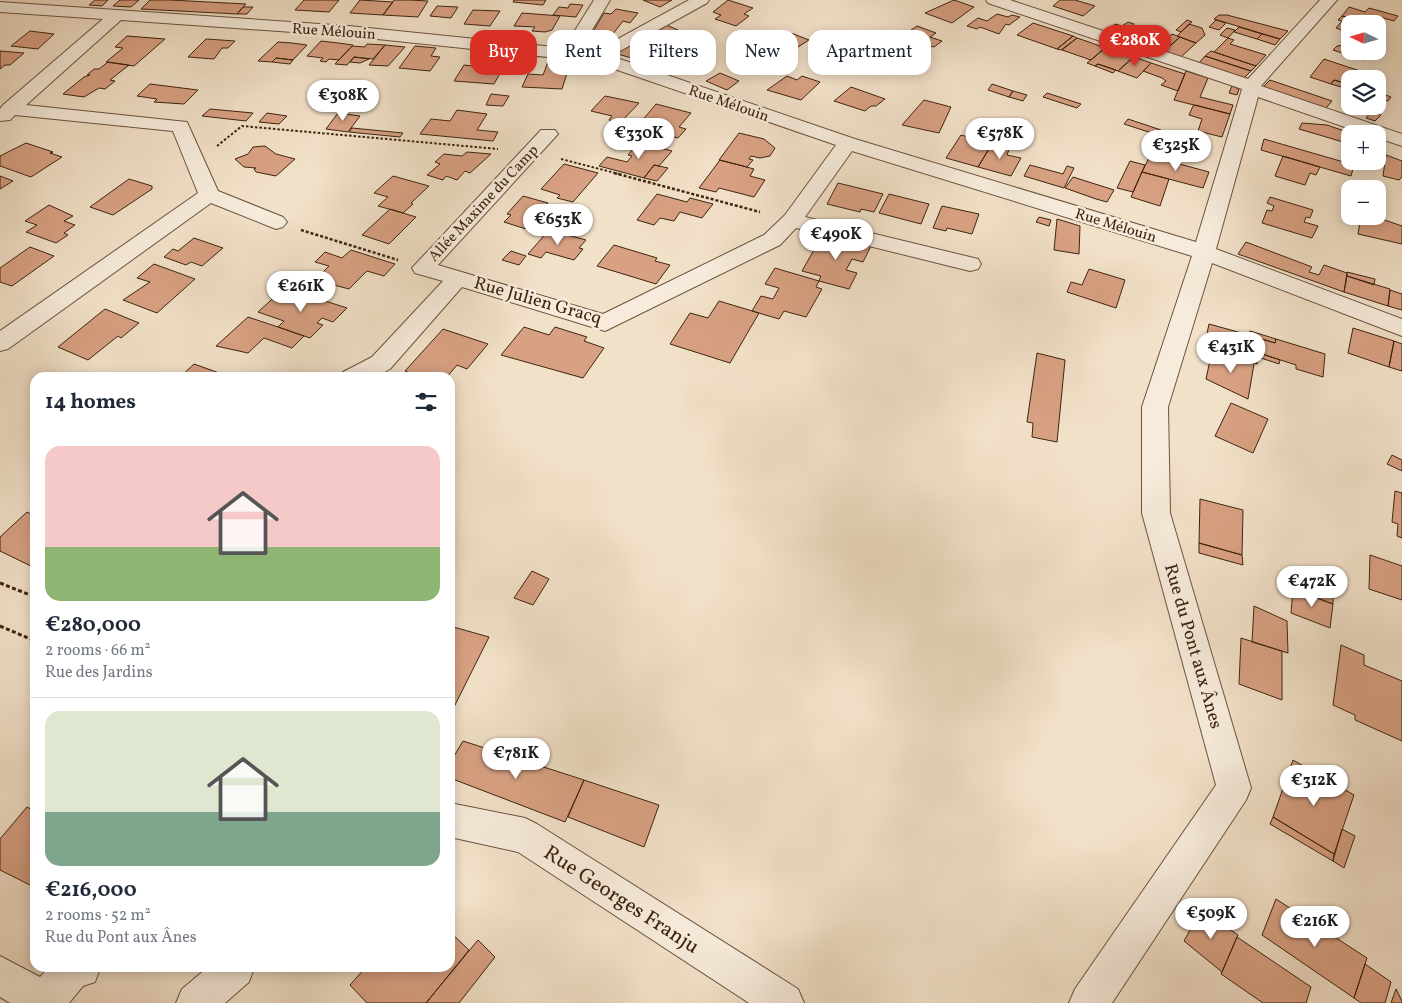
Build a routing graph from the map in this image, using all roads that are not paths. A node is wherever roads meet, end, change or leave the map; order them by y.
1 (602, 0) edge
2 (701, 0) edge
3 (994, 0) edge
4 (1329, 0) edge
5 (0, 7) edge
6 (116, 16) junction
7 (584, 30) edge
8 (620, 45) edge
9 (547, 51) edge
10 (620, 65) edge
11 (1251, 88) junction
12 (5, 114) edge
13 (548, 134) dead end
14 (1402, 140) edge
15 (848, 143) junction
16 (209, 195) junction
17 (792, 220) junction
18 (276, 222) dead end
19 (1204, 252) junction
20 (970, 264) dead end
21 (458, 278) junction
22 (1402, 328) edge
23 (0, 343) edge
24 (364, 372) edge
25 (455, 821) edge
26 (70, 972) edge
27 (231, 972) edge
28 (0, 975) edge
29 (45, 1002) edge
30 (196, 1003) edge
31 (784, 1003) edge
32 (1089, 1003) edge

1 - 7 street
2 - 8 street
3 - 11 street
4 - 11 street
5 - 6 street, Rue Mélouin
6 - 9 street, Rue Mélouin
6 - 12 street
10 - 15 street, Rue Mélouin
11 - 14 street
11 - 19 street, Rue du Pont aux Ânes
12 - 16 street
13 - 21 street, Allée Maxime du Camp
15 - 17 street, Rue Julien Gracq
15 - 19 street, Rue Mélouin
16 - 18 street
16 - 23 street
17 - 20 street
17 - 21 street, Rue Julien Gracq
19 - 22 street, Rue Mélouin
19 - 32 street, Rue du Pont aux Ânes
21 - 24 street, Rue Julien Gracq
25 - 31 street, Rue Georges Franju
26 - 29 street
27 - 30 street
28 - 29 street

